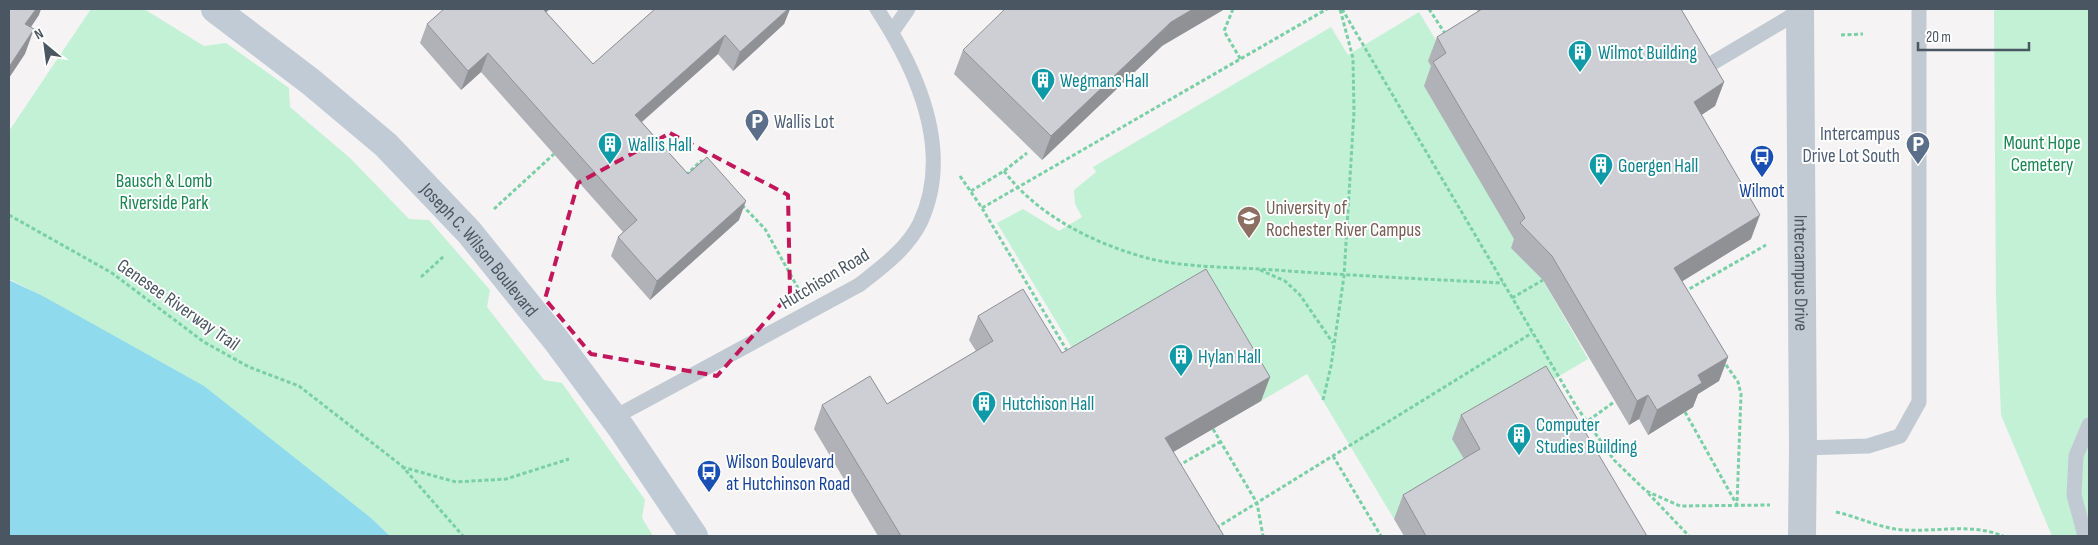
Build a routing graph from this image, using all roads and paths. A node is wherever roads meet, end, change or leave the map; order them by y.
1 (215, 9) edge
2 (877, 9) edge
3 (908, 9) edge
4 (1233, 9) edge
5 (1327, 9) edge
6 (1341, 9) edge
7 (1429, 9) edge
8 (1919, 9) edge
9 (1800, 10) edge
10 (1452, 31) edge
11 (892, 32) junction
12 (1863, 34) dead end
13 (1840, 35) dead end
14 (1241, 60) junction
15 (1709, 65) edge
16 (1027, 152) dead end
17 (554, 154) dead end
18 (708, 168) edge
19 (956, 170) dead end
20 (1004, 171) junction
21 (680, 179) edge
22 (1017, 187) junction
23 (971, 191) junction
24 (739, 202) edge
25 (982, 208) junction
26 (490, 212) dead end
27 (9, 215) edge
28 (1766, 245) dead end
29 (446, 254) dead end
30 (1257, 269) junction
31 (1344, 276) junction
32 (421, 277) dead end
33 (1543, 280) dead end
34 (1503, 283) junction
35 (1677, 288) edge
36 (800, 291) dead end
37 (1512, 298) junction
38 (1532, 333) junction
39 (1333, 344) junction
40 (1076, 355) edge
41 (1720, 356) edge
42 (1323, 400) dead end
43 (1614, 402) dead end
44 (1685, 412) edge
45 (613, 418) junction
46 (2089, 425) edge
47 (1212, 429) edge
48 (1572, 432) edge
49 (1220, 442) junction
50 (1803, 448) junction
51 (1333, 456) junction
52 (569, 459) dead end
53 (402, 466) junction
54 (1172, 469) edge
55 (1646, 491) junction
56 (1257, 503) junction
57 (1737, 505) junction
58 (1776, 505) dead end
59 (1830, 511) dead end
60 (1210, 532) edge
61 (463, 536) edge
62 (694, 536) edge
63 (1263, 536) edge
64 (1381, 536) edge
65 (1689, 536) edge
66 (1802, 536) edge
67 (2004, 536) edge
68 (2085, 536) edge

1 - 45 street, Joseph C. Wilson Boulevard
2 - 11 lane, Hutchison Road
3 - 11 lane
4 - 14 path
5 - 14 path
6 - 31 path
6 - 34 path
7 - 10 path
8 - 50 lane
9 - 15 lane
9 - 50 street, Intercampus Drive
11 - 45 lane, Hutchison Road
12 - 13 path
14 - 22 path
16 - 20 path
17 - 26 path
18 - 21 path
19 - 23 path
20 - 22 path
20 - 23 path
22 - 25 path
22 - 30 path
23 - 25 path
24 - 36 path
25 - 40 path
27 - 53 path, Genesee Riverway Trail
28 - 35 path
29 - 32 path
30 - 31 path
30 - 39 path
31 - 34 path
31 - 39 path
33 - 37 path
34 - 37 path
37 - 38 path
38 - 51 path
38 - 55 path
39 - 42 path
41 - 57 path
43 - 48 path, bridge
44 - 57 path
45 - 62 street, Joseph C. Wilson Boulevard
46 - 68 lane
47 - 49 path
49 - 54 path
49 - 56 path
50 - 66 street, Intercampus Drive
51 - 56 path
51 - 64 path
52 - 53 path
53 - 61 path, Genesee Riverway Trail
55 - 57 path
55 - 65 path
56 - 60 path
56 - 63 path
57 - 58 path
59 - 67 path

